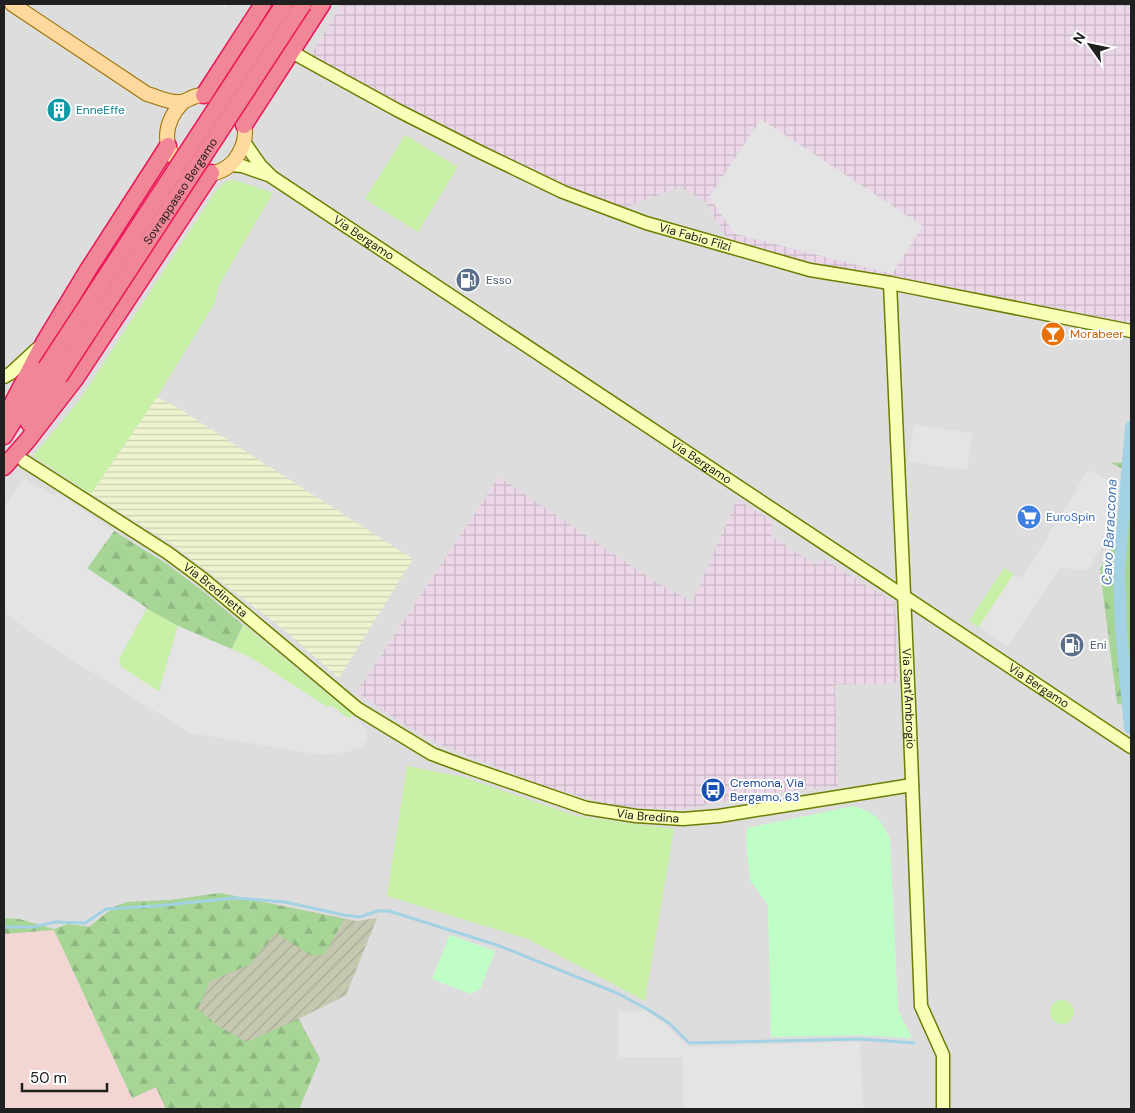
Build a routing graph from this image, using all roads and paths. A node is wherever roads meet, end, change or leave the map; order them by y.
1 (12, 4) edge
2 (263, 4) edge
3 (284, 4) edge
4 (302, 4) edge
5 (322, 4) edge
6 (248, 26) junction
7 (291, 52) junction
8 (147, 94) junction
9 (204, 95) junction
10 (182, 102) junction
11 (168, 124) junction
12 (244, 125) junction
13 (244, 142) junction
14 (168, 146) junction
15 (231, 165) junction
16 (211, 173) junction
17 (272, 177) junction
18 (135, 198) junction
19 (178, 225) junction
20 (890, 283) junction
21 (1131, 330) edge
22 (45, 341) junction
23 (52, 373) junction
24 (4, 377) edge
25 (4, 420) edge
26 (4, 436) edge
27 (24, 461) dead end
28 (4, 463) edge
29 (4, 467) edge
30 (903, 595) junction
31 (396, 733) joint
32 (1131, 747) edge
33 (912, 785) junction
34 (943, 1109) edge

1 - 8 main road
2 - 6 highway
3 - 23 highway, Sovrappasso Bergamo, bridge
4 - 23 highway, Sovrappasso Bergamo, bridge
5 - 7 highway
6 - 7 street, Via Fabio Filzi
6 - 9 highway
7 - 12 highway
7 - 20 street, Via Fabio Filzi
8 - 10 main road
8 - 11 main road
9 - 10 main road
9 - 12 main road
10 - 11 main road
11 - 14 main road
12 - 13 main road
13 - 15 main road
13 - 17 street, Via Bergamo
14 - 16 main road
14 - 18 highway
15 - 16 main road
15 - 17 street, Via Bergamo
16 - 19 highway
17 - 30 street, Via Bergamo
18 - 19 highway
18 - 22 highway
19 - 29 highway
20 - 21 street, Via Fabio Filzi
20 - 30 street, Via Sant'Ambrogio
22 - 24 street
22 - 25 highway
23 - 26 highway
23 - 28 highway
27 - 31 street, Via Bredinetta
30 - 32 street, Via Bergamo
30 - 33 street, Via Sant'Ambrogio
31 - 33 street, Via Bredina
33 - 34 street, Via Sant'Ambrogio

